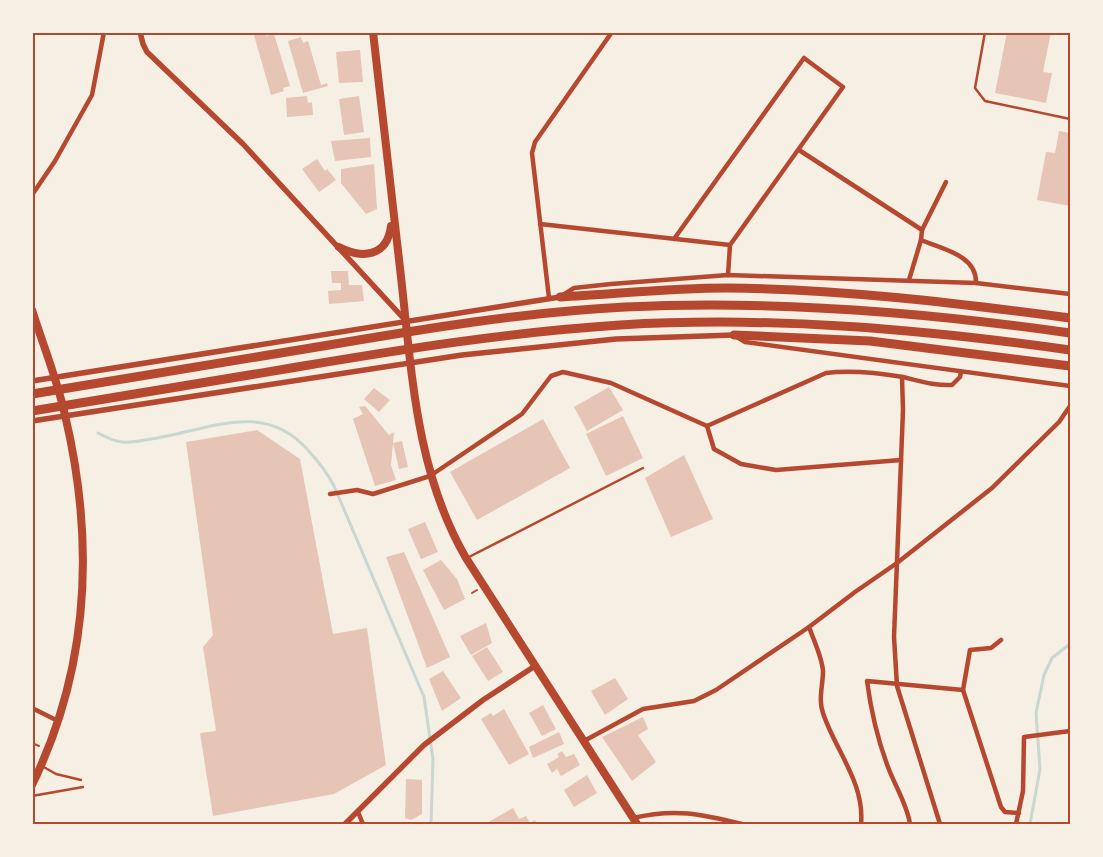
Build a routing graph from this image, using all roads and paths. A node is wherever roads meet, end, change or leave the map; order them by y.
1 (104, 32) edge
2 (140, 32) edge
3 (315, 32) edge
4 (371, 32) edge
5 (612, 32) edge
6 (985, 32) edge
7 (1070, 119) edge
8 (799, 150) junction
9 (946, 182) dead end
10 (32, 195) edge
11 (392, 215) junction
12 (540, 224) junction
13 (922, 230) junction
14 (674, 239) junction
15 (921, 240) junction
16 (730, 245) junction
17 (338, 247) junction
18 (728, 275) junction
19 (908, 280) junction
20 (976, 283) junction
21 (1070, 294) edge
22 (560, 296) junction
23 (549, 298) junction
24 (32, 310) edge
25 (1070, 318) edge
26 (406, 321) junction
27 (1070, 333) edge
28 (734, 335) junction
29 (1070, 350) edge
30 (411, 362) junction
31 (1070, 366) edge
32 (961, 372) junction
33 (54, 377) junction
34 (902, 377) junction
35 (32, 381) edge
36 (1070, 386) edge
37 (32, 394) edge
38 (1070, 406) edge
39 (32, 411) edge
40 (65, 415) junction
41 (32, 421) edge
42 (707, 426) junction
43 (901, 460) junction
44 (642, 468) dead end
45 (430, 476) junction
46 (332, 494) dead end
47 (466, 558) junction
48 (897, 563) junction
49 (809, 627) junction
50 (1001, 640) dead end
51 (535, 666) junction
52 (897, 682) junction
53 (962, 690) junction
54 (32, 708) edge
55 (58, 722) junction
56 (1070, 731) edge
57 (584, 741) junction
58 (42, 766) junction
59 (81, 780) dead end
60 (32, 785) edge
61 (83, 788) dead end
62 (32, 796) edge
63 (358, 812) junction
64 (1019, 813) junction
65 (635, 821) edge
66 (345, 824) edge
67 (363, 824) edge
68 (742, 824) edge
69 (861, 824) edge
70 (910, 824) edge
71 (940, 824) edge
72 (1016, 824) edge

1 - 10 street
2 - 17 street
3 - 4 street
4 - 11 highway
5 - 12 street
6 - 7 lane
8 - 13 street
8 - 14 street
8 - 16 street
9 - 13 street
11 - 17 highway
11 - 26 highway
12 - 14 street
12 - 23 street
13 - 15 street
14 - 16 street
15 - 19 street
15 - 20 street
16 - 18 street
17 - 26 street
18 - 19 street
18 - 22 street
19 - 20 street
20 - 21 street
22 - 23 street
22 - 25 highway
23 - 26 street
24 - 33 highway
26 - 30 highway
26 - 33 street
27 - 37 highway
28 - 30 street
28 - 31 highway
28 - 32 street
29 - 39 highway
30 - 40 street
30 - 45 highway
32 - 34 street
32 - 36 street
33 - 35 street
33 - 40 highway
34 - 42 street
34 - 43 street
38 - 48 street
40 - 41 street
40 - 55 highway
42 - 43 street
42 - 45 street
43 - 48 street
44 - 47 lane
45 - 46 street
45 - 47 highway
47 - 51 highway
48 - 49 street
48 - 52 street
49 - 57 street
49 - 69 street
50 - 53 street
51 - 57 highway
51 - 63 street
52 - 53 street
52 - 70 street
52 - 71 street
53 - 64 street
54 - 55 street
55 - 58 highway
56 - 64 street
57 - 65 highway
58 - 59 lane
58 - 60 highway
61 - 62 lane
63 - 66 street
63 - 67 street
64 - 72 street
65 - 68 street

